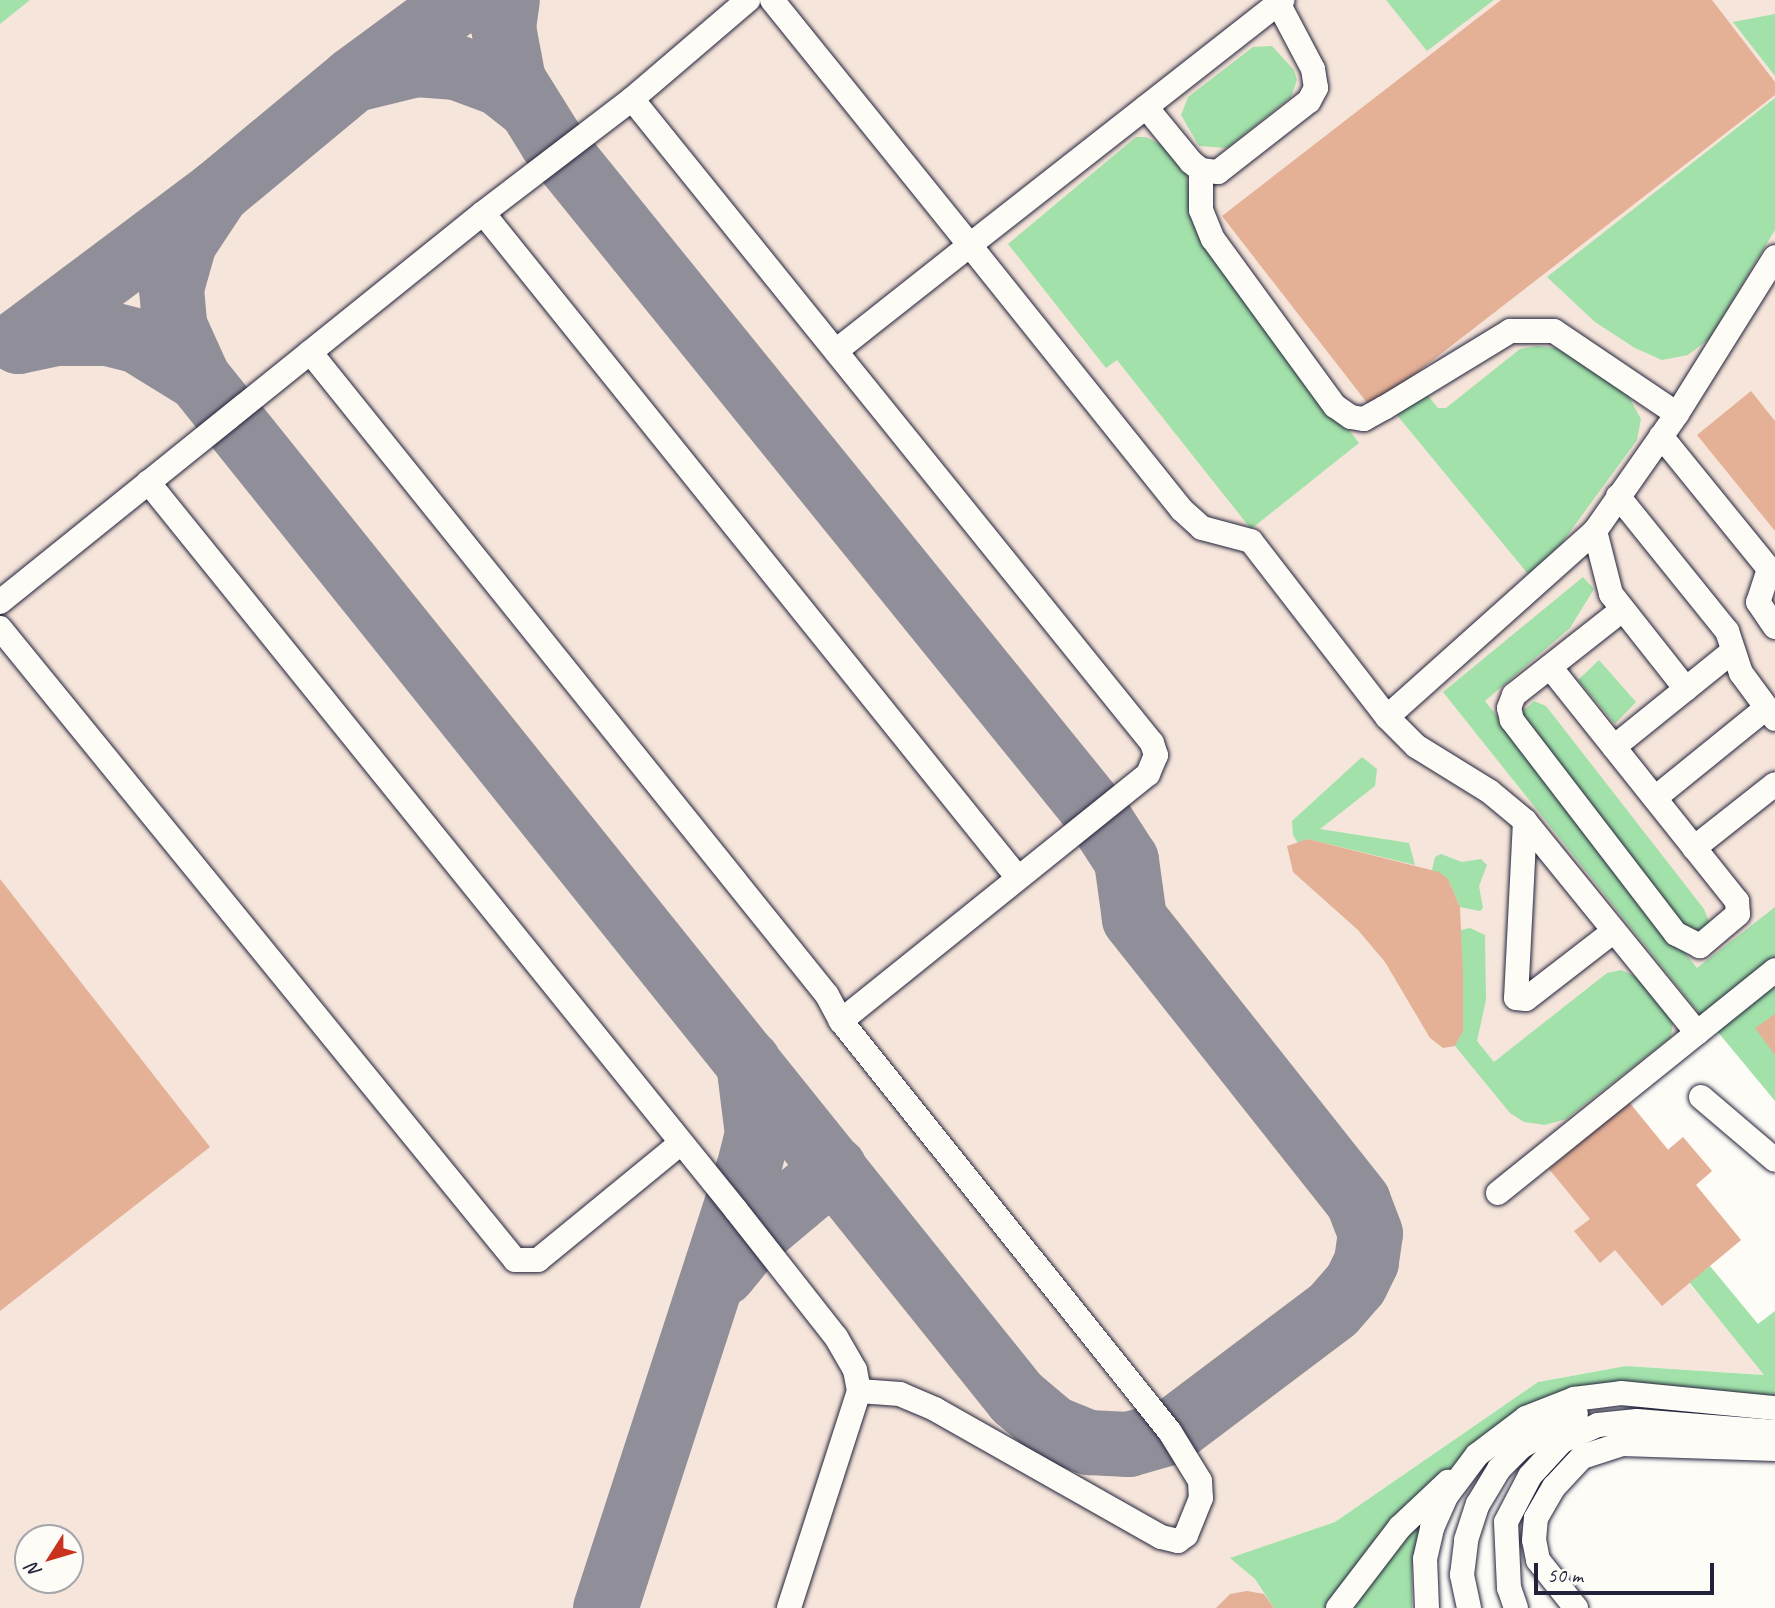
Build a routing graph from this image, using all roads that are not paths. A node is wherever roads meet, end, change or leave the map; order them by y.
1 (748, 0) edge
2 (772, 0) edge
3 (1281, 2) edge
4 (632, 99) junction
5 (1146, 107) junction
6 (1201, 170) junction
7 (483, 213) junction
8 (970, 246) junction
9 (1775, 257) edge
10 (836, 351) junction
11 (310, 352) junction
12 (1677, 414) junction
13 (1661, 436) junction
14 (148, 482) junction
15 (1618, 496) junction
16 (1595, 531) junction
17 (0, 602) edge
18 (1622, 610) junction
19 (1775, 627) edge
20 (0, 628) edge
21 (1733, 651) junction
22 (1550, 667) junction
23 (1686, 690) junction
24 (1771, 714) edge
25 (1387, 717) junction
26 (1615, 747) junction
27 (1775, 784) edge
28 (1655, 798) junction
29 (1525, 821) junction
30 (1694, 848) junction
31 (1018, 878) junction
32 (1614, 931) junction
33 (1775, 970) edge
34 (841, 1021) junction
35 (1697, 1033) junction
36 (1700, 1097) dead end
37 (681, 1143) junction
38 (1775, 1160) edge
39 (1498, 1193) dead end
40 (859, 1391) junction
41 (1775, 1410) edge
42 (1775, 1432) edge
43 (1775, 1449) edge
44 (1477, 1455) junction
45 (789, 1608) edge
46 (1338, 1608) edge
47 (1427, 1608) edge
48 (1468, 1608) edge
49 (1516, 1608) edge
50 (1576, 1608) edge

1 - 4 lane
2 - 8 lane
3 - 5 lane
3 - 6 lane
4 - 7 lane
4 - 10 lane
5 - 6 lane
5 - 8 lane
6 - 12 lane
7 - 11 lane
7 - 31 lane
8 - 10 lane
8 - 25 lane
9 - 12 lane
10 - 31 lane
11 - 14 lane
11 - 34 lane
12 - 13 lane
13 - 15 lane
13 - 19 lane
14 - 17 lane
14 - 37 lane
15 - 16 lane
15 - 21 lane
16 - 18 lane
16 - 25 lane
18 - 22 lane
18 - 23 lane
20 - 37 lane
21 - 23 lane
21 - 24 lane
22 - 26 lane
22 - 30 lane
23 - 26 lane
24 - 28 lane
25 - 29 lane
26 - 28 lane
27 - 30 lane
28 - 30 lane
29 - 32 lane
29 - 32 lane
31 - 34 lane
32 - 35 lane
33 - 35 lane
34 - 40 lane
35 - 39 lane
36 - 38 lane
37 - 40 lane
40 - 45 lane
41 - 44 lane
41 - 48 lane
42 - 49 lane
43 - 50 lane
44 - 46 lane
44 - 47 lane

